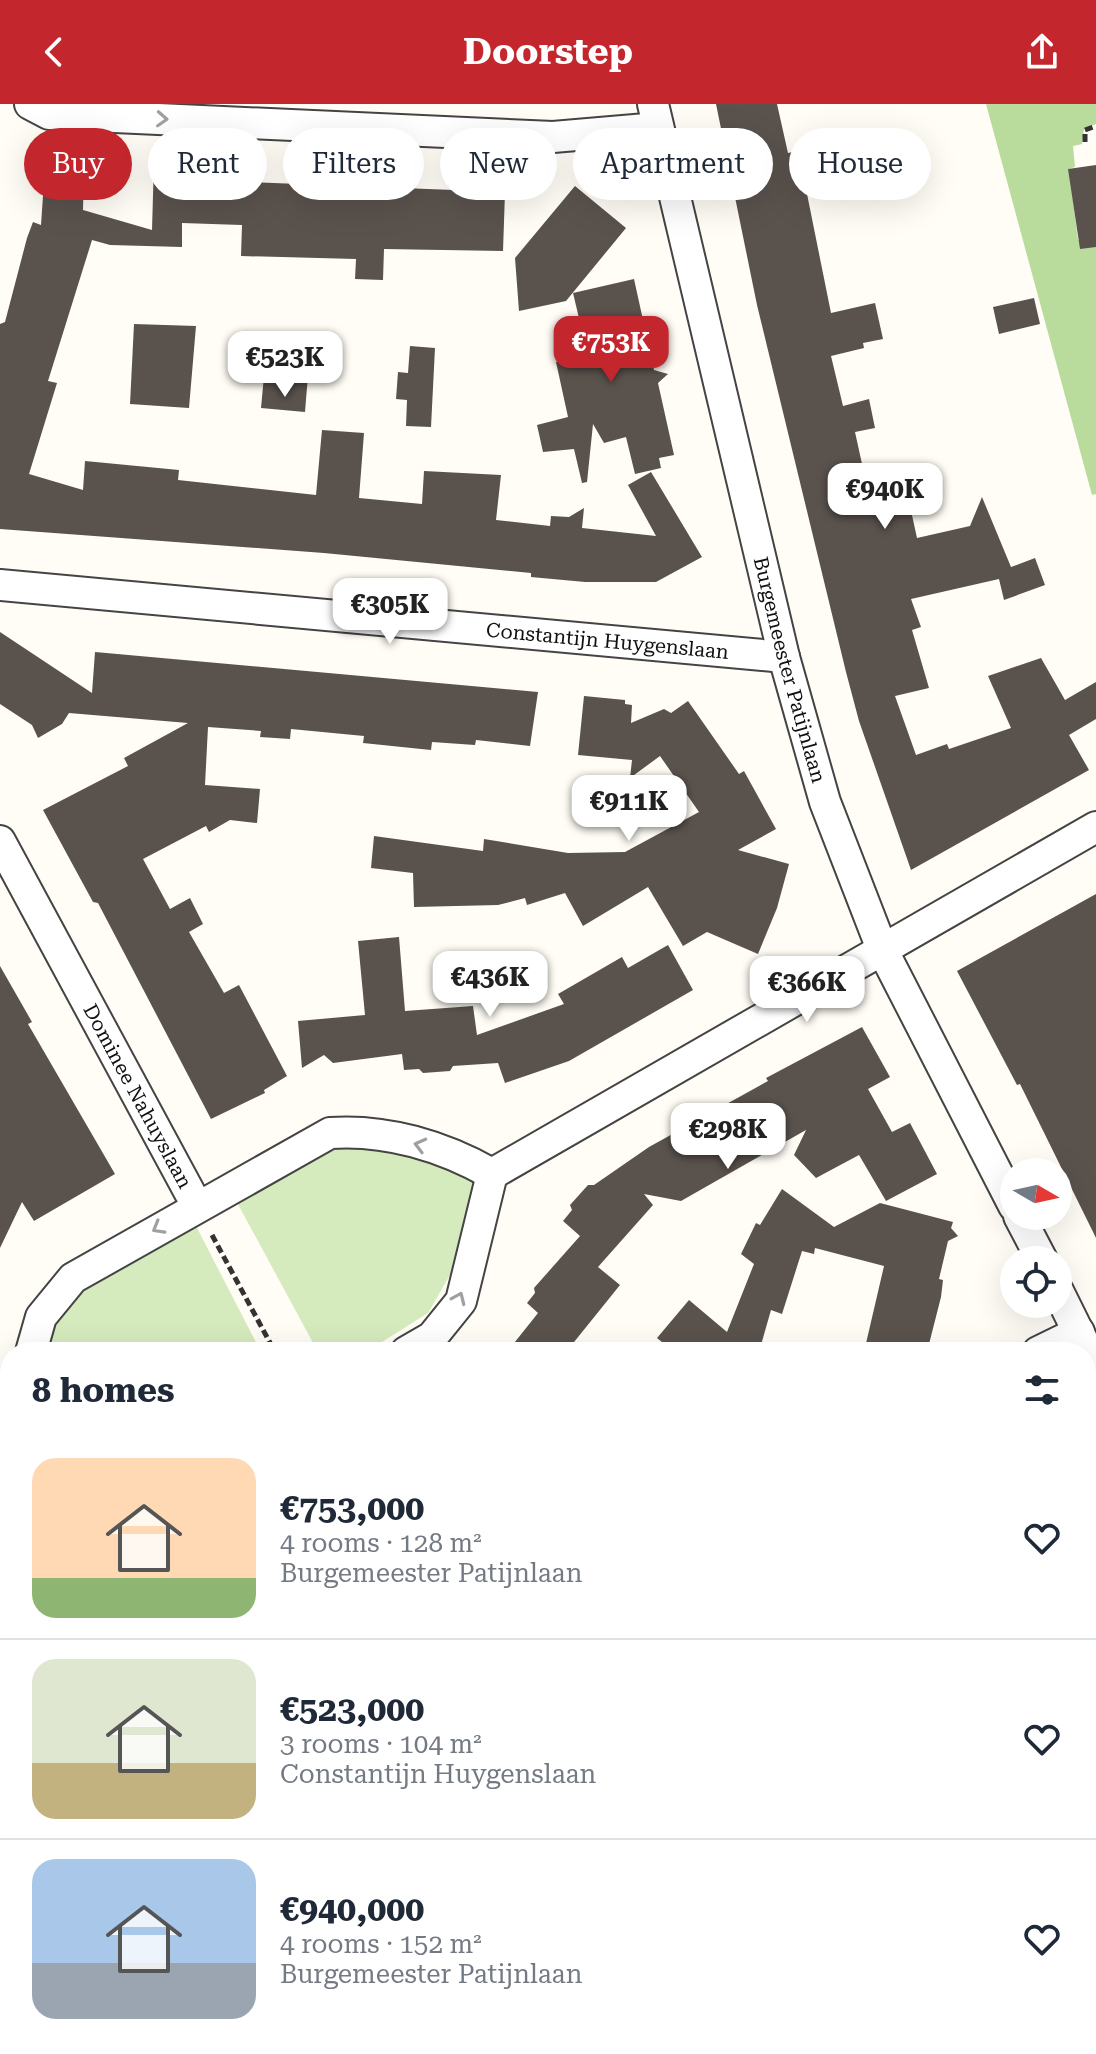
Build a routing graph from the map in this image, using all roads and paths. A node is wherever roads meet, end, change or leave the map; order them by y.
1 (30, 104) edge
2 (656, 116) edge
3 (1096, 126) edge
4 (1085, 142) dead end
5 (0, 585) edge
6 (784, 657) junction
7 (1096, 827) edge
8 (0, 841) edge
9 (882, 949) junction
10 (492, 1174) junction
11 (1000, 1179) edge
12 (197, 1206) junction
13 (1072, 1318) edge
14 (1079, 1332) junction
15 (34, 1342) edge
16 (270, 1342) edge
17 (423, 1342) edge
18 (1058, 1342) edge
19 (1084, 1342) edge

1 -> 2 street
2 - 6 street, Burgemeester Patijnlaan
3 - 4 path
5 - 6 street, Constantijn Huygenslaan
6 - 9 street, Burgemeester Patijnlaan
7 - 9 street
8 - 12 street, Dominee Nahuyslaan
9 - 10 street
9 - 11 street, Burgemeester Patijnlaan
10 -> 12 street
17 -> 10 street
12 -> 15 street
12 - 16 path, Dominee Nahuyslaan
13 - 14 street
14 - 18 street
14 - 19 street

